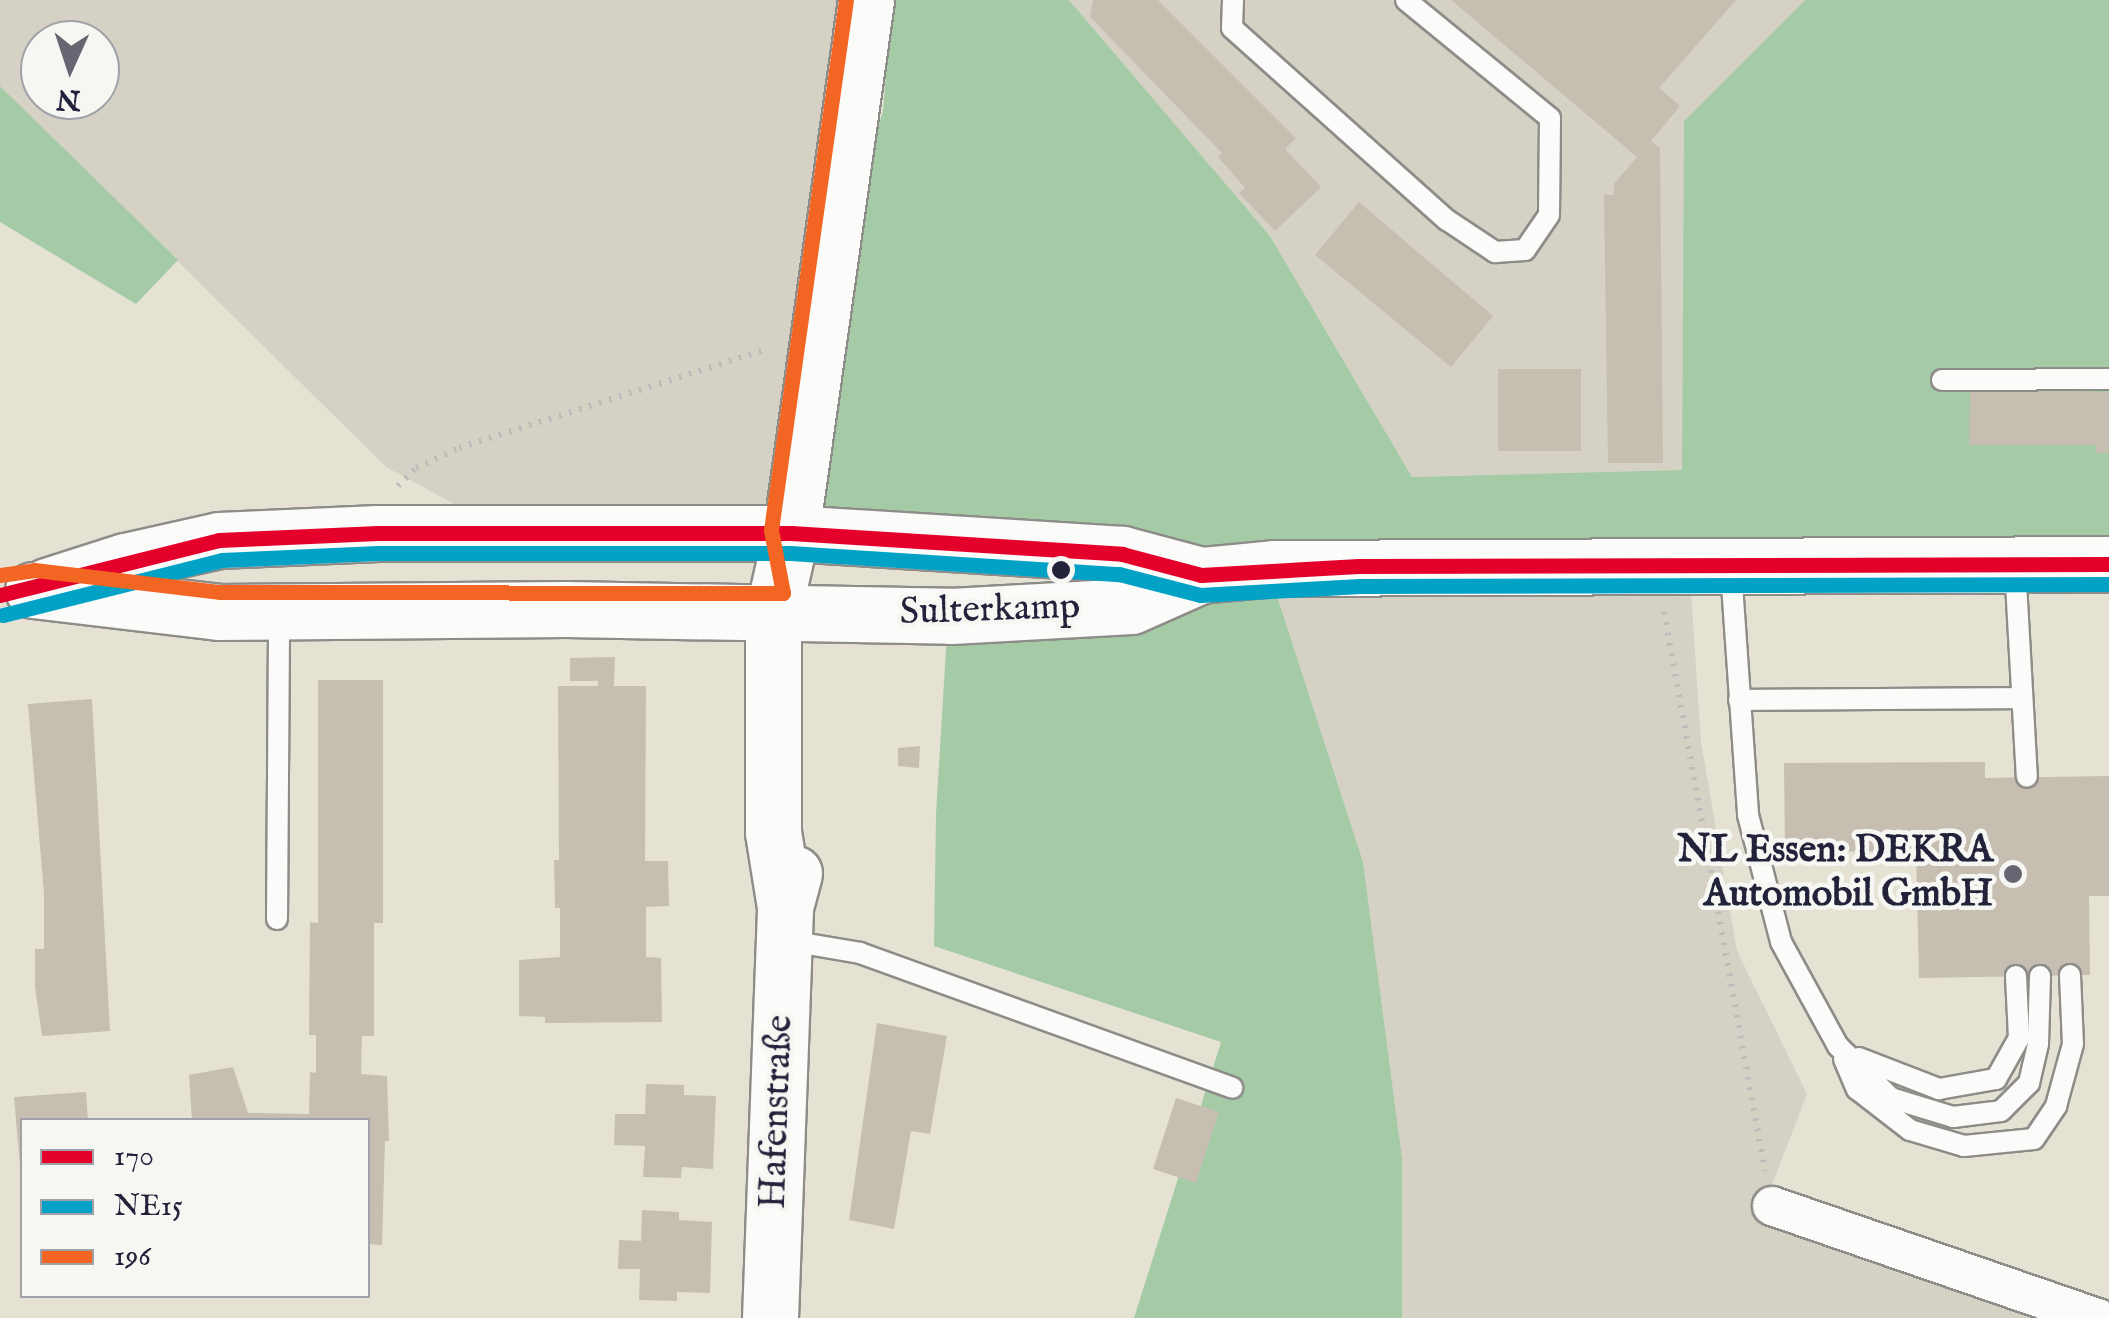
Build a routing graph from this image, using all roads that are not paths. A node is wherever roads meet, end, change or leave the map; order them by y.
1 (866, 0) edge
2 (1233, 0) edge
3 (1406, 0) edge
4 (2109, 379) edge
5 (1942, 380) dead end
6 (791, 532) junction
7 (2109, 564) edge
8 (2015, 566) junction
9 (1731, 568) junction
10 (1201, 575) junction
11 (17, 592) edge
12 (279, 612) junction
13 (790, 613) junction
14 (2022, 698) junction
15 (1739, 700) junction
16 (2028, 777) dead end
17 (276, 919) dead end
18 (785, 923) junction
19 (2016, 976) dead end
20 (2040, 976) dead end
21 (2070, 976) dead end
22 (1838, 1046) junction
23 (1232, 1088) dead end
24 (1772, 1206) road end
25 (770, 1318) edge
26 (2098, 1318) edge

1 - 6 street, Hafenstraße
2 - 3 lane
4 - 5 lane
6 - 10 street, Sulterkamp
6 - 11 street, Sulterkamp
6 - 13 street, Hafenstraße
7 - 8 street, Sulterkamp
8 - 9 street, Sulterkamp
8 - 14 lane
9 - 10 street, Sulterkamp
9 - 15 lane
10 - 13 street, Sulterkamp
11 - 12 street, Sulterkamp
12 - 13 street, Sulterkamp
12 - 17 lane
13 - 18 street, Hafenstraße
14 - 15 lane
14 - 16 lane
15 - 22 lane
18 - 23 lane
18 - 25 street, Hafenstraße
19 - 22 lane
20 - 22 lane
21 - 22 lane
24 - 26 street

